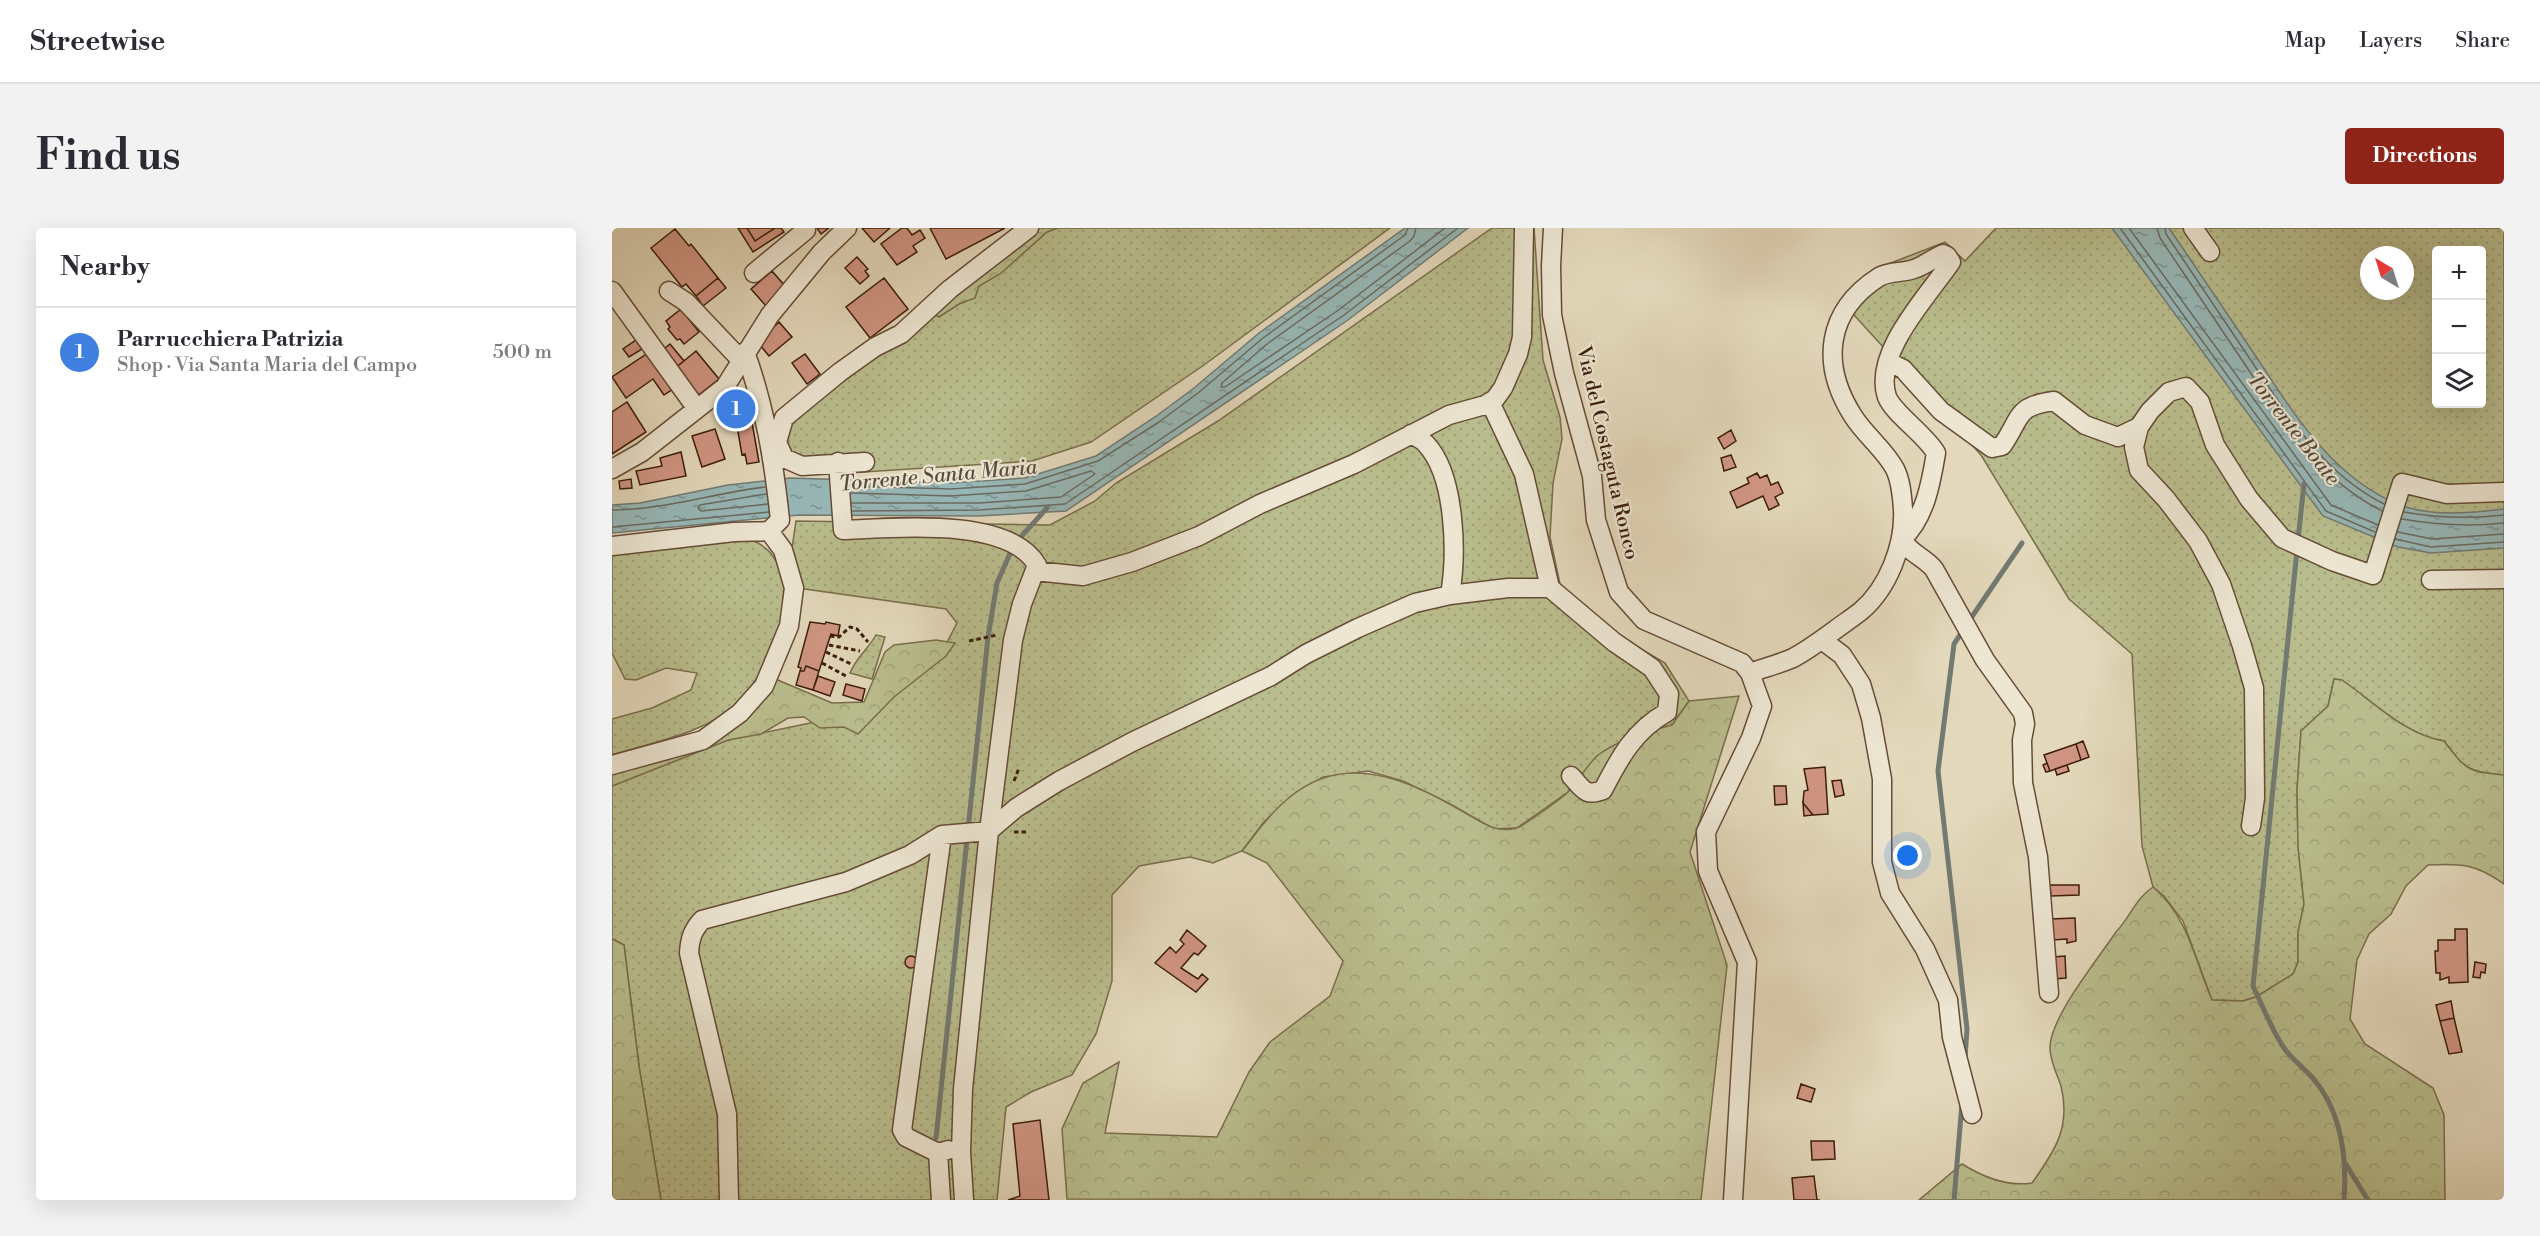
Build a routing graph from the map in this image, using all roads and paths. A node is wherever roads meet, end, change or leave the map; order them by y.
1 (847, 228) edge
2 (1029, 228) edge
3 (1524, 228) edge
4 (1553, 228) edge
5 (2193, 228) edge
6 (805, 229) edge
7 (822, 252) junction
8 (2210, 252) dead end
9 (754, 273) dead end
10 (612, 291) edge
11 (669, 291) dead end
12 (743, 356) junction
13 (1889, 362) junction
14 (1490, 402) junction
15 (697, 409) junction
16 (2139, 427) junction
17 (1411, 434) junction
18 (865, 462) dead end
19 (838, 466) junction
20 (612, 469) edge
21 (2504, 492) edge
22 (775, 525) junction
23 (1902, 539) junction
24 (612, 546) edge
25 (1035, 571) junction
26 (2504, 579) edge
27 (2431, 580) dead end
28 (1550, 588) junction
29 (1450, 595) junction
30 (1002, 634) dead end
31 (830, 636) dead end
32 (969, 640) dead end
33 (1822, 640) junction
34 (868, 642) dead end
35 (829, 645) dead end
36 (860, 651) dead end
37 (826, 652) dead end
38 (822, 663) dead end
39 (851, 664) dead end
40 (1750, 674) junction
41 (846, 676) dead end
42 (612, 765) edge
43 (1571, 776) dead end
44 (2251, 826) dead end
45 (984, 831) junction
46 (946, 834) junction
47 (2049, 993) dead end
48 (1972, 1114) dead end
49 (961, 1152) junction
50 (938, 1153) junction
51 (729, 1200) edge
52 (940, 1200) edge
53 (964, 1200) edge
54 (1733, 1200) edge

1 - 7 street
2 - 19 street
3 - 14 street
4 - 40 street, Via del Costaguta Ronco
5 - 8 street
6 - 7 street
6 - 9 street
7 - 12 street
10 - 15 street
11 - 12 street
12 - 15 street
12 - 22 street
13 - 16 street
13 - 23 street
13 - 23 street
14 - 17 street
14 - 28 street
15 - 20 street
16 - 21 street
16 - 44 street
17 - 25 street
17 - 29 street
18 - 19 street
19 - 25 street
22 - 24 street
22 - 42 street
23 - 33 street
23 - 47 street
25 - 45 street
26 - 27 street
28 - 29 street
28 - 43 street
29 - 45 street
30 - 32 path
31 - 34 path
33 - 40 street
33 - 48 street
35 - 36 path
37 - 39 path
38 - 41 path
40 - 54 street
45 - 46 street
45 - 49 street
46 - 50 street
46 - 51 street
49 - 50 street
49 - 53 street
50 - 52 street

